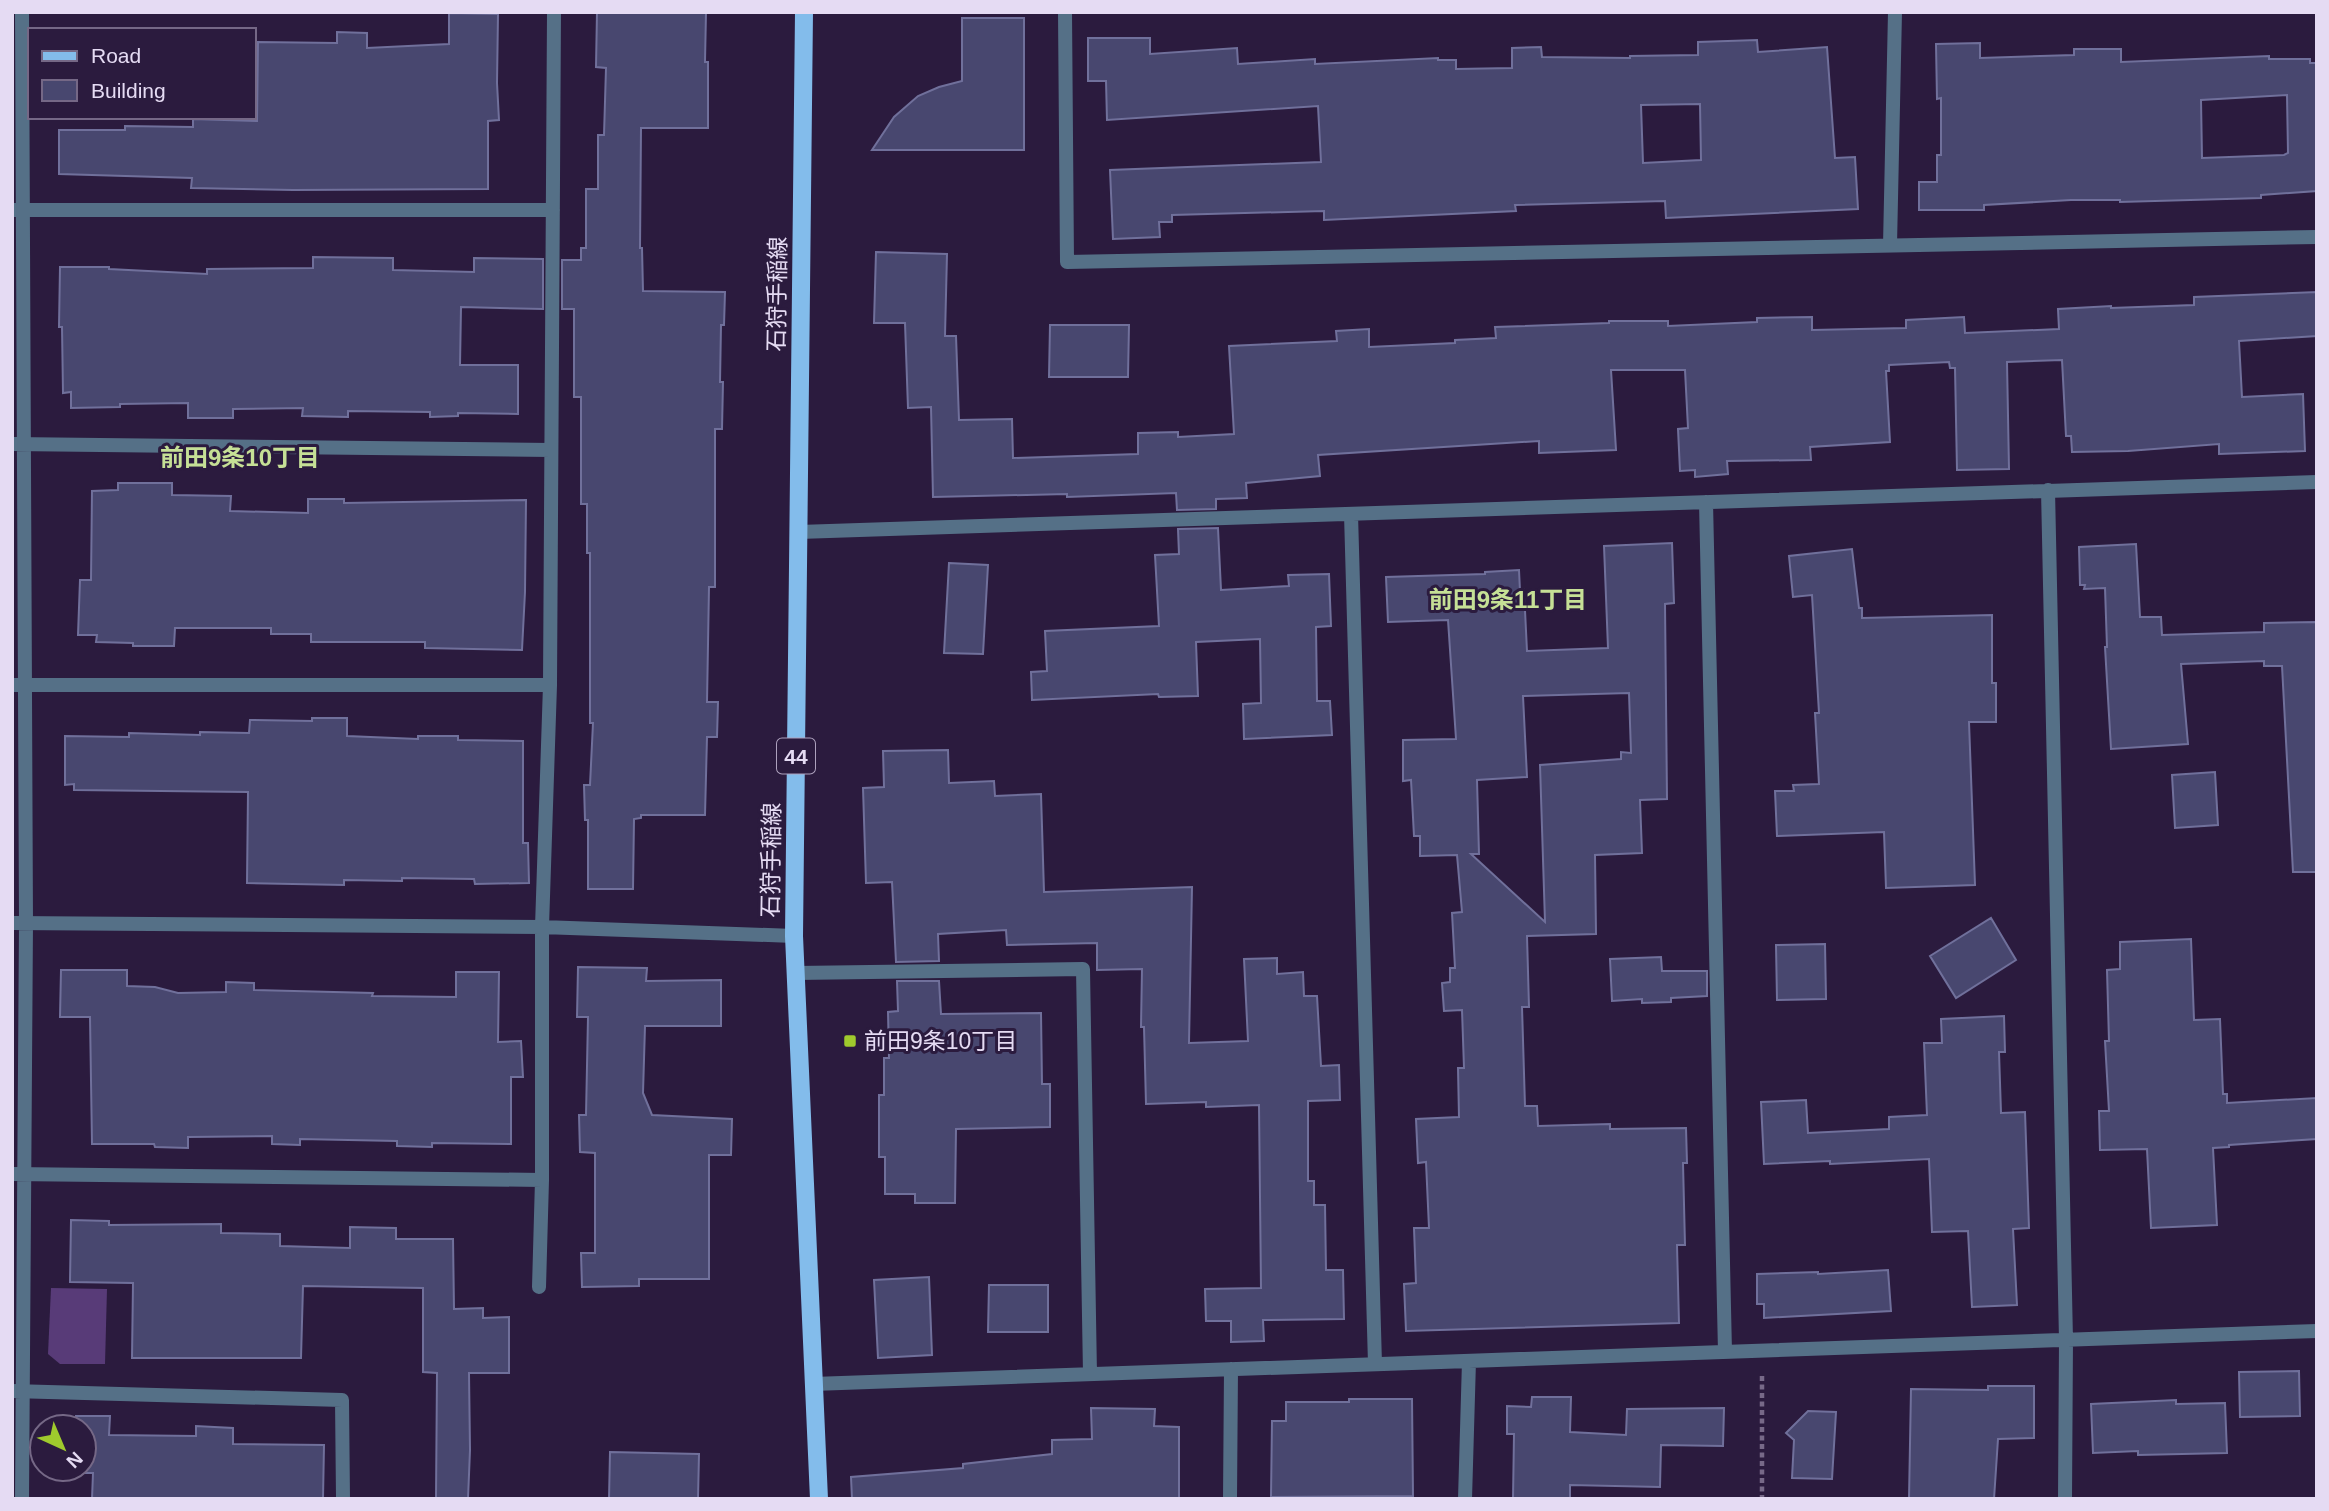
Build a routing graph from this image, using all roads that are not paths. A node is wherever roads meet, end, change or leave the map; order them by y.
1 (22, 12) edge
2 (554, 12) edge
3 (804, 12) edge
4 (1065, 12) edge
5 (1895, 12) edge
6 (18, 210) edge
7 (553, 210) junction
8 (2317, 237) edge
9 (1890, 245) junction
10 (18, 444) edge
11 (551, 450) junction
12 (2317, 482) edge
13 (2048, 490) junction
14 (1706, 502) junction
15 (1351, 514) junction
16 (799, 532) junction
17 (19, 685) edge
18 (550, 685) junction
19 (19, 923) edge
20 (542, 927) junction
21 (794, 936) junction
22 (796, 972) junction
23 (18, 1174) edge
24 (541, 1180) junction
25 (539, 1287) dead end
26 (2317, 1331) edge
27 (2066, 1340) junction
28 (1725, 1352) junction
29 (1469, 1361) junction
30 (1375, 1364) junction
31 (1231, 1369) junction
32 (1090, 1374) junction
33 (813, 1384) junction
34 (18, 1391) edge
35 (22, 1499) edge
36 (343, 1499) edge
37 (819, 1499) edge
38 (1230, 1499) edge
39 (1465, 1499) edge
40 (2065, 1499) edge

1 - 6 street
2 - 7 street
3 - 16 main road, 石狩手稲線 / 44
4 - 9 street
5 - 9 street
6 - 7 street
6 - 10 street
7 - 11 street
8 - 9 street
10 - 11 street
10 - 17 street
11 - 18 street
12 - 13 street
13 - 14 street
13 - 27 street
14 - 15 street
14 - 28 street
15 - 16 street
15 - 30 street
16 - 21 main road, 石狩手稲線 / 44
17 - 18 street
17 - 19 street
18 - 20 street
19 - 20 street
19 - 23 street
20 - 21 street
20 - 24 street
21 - 22 main road, 石狩手稲線 / 44
22 - 32 street
22 - 33 main road, 石狩手稲線 / 44
23 - 24 street
23 - 34 street
24 - 25 street
26 - 27 street
27 - 28 street
27 - 40 street
28 - 29 street
29 - 30 street
29 - 39 street
30 - 31 street
31 - 32 street
31 - 38 street
32 - 33 street
33 - 37 main road, 石狩手稲線 / 44
34 - 35 street
34 - 36 street

